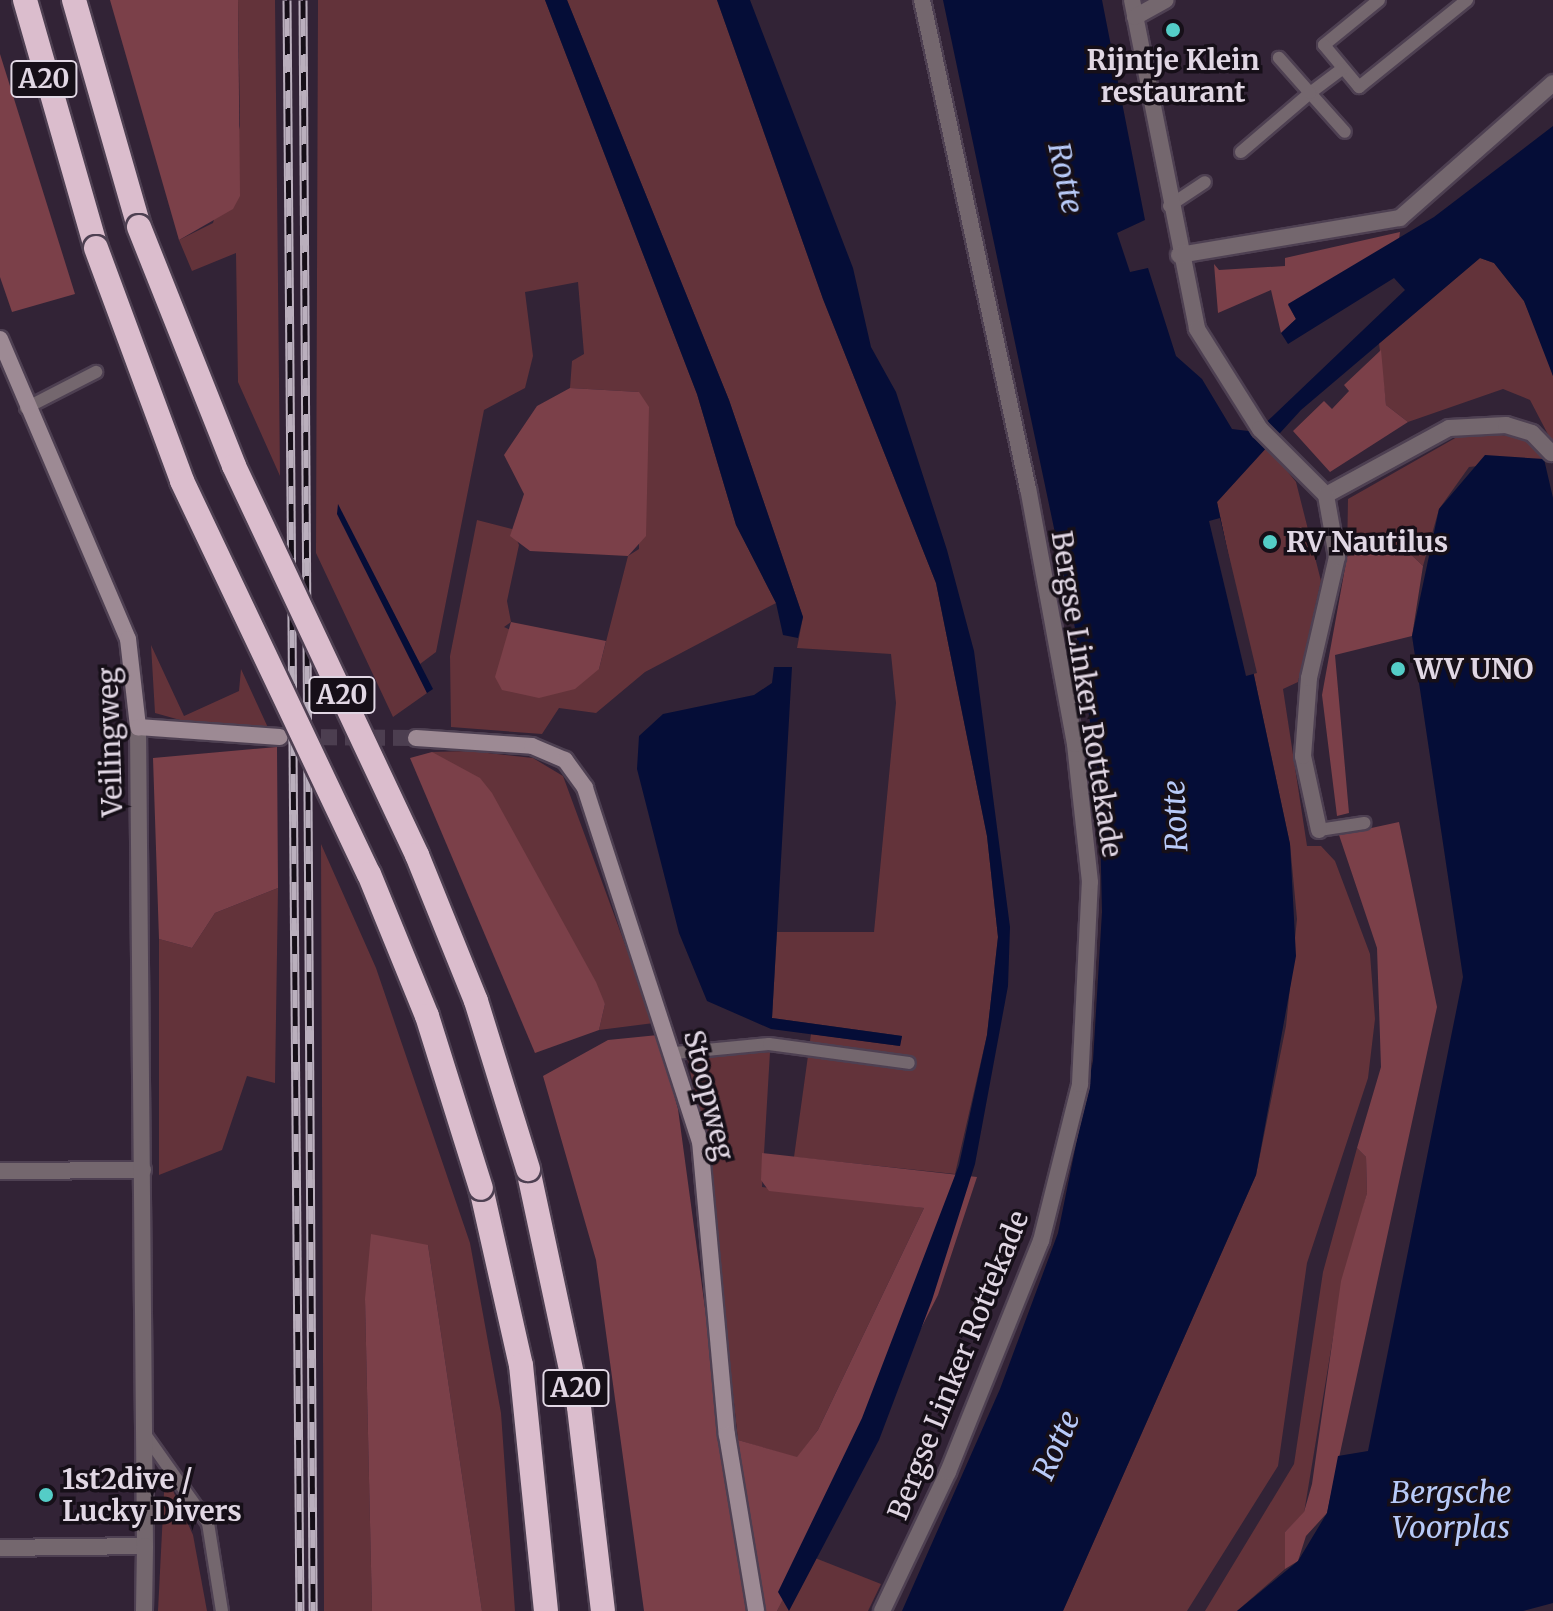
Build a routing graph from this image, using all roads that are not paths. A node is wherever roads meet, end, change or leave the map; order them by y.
1 (25, 0) edge
2 (74, 0) edge
3 (922, 0) edge
4 (1166, 0) edge
5 (1379, 0) edge
6 (1467, 0) edge
7 (1133, 8) edge
8 (1279, 58) dead end
9 (1342, 69) junction
10 (1553, 83) edge
11 (1310, 93) junction
12 (1345, 132) dead end
13 (1241, 152) dead end
14 (1205, 182) dead end
15 (1169, 206) junction
16 (1179, 255) junction
17 (0, 339) edge
18 (96, 372) dead end
19 (26, 408) junction
20 (1552, 454) edge
21 (1326, 495) junction
22 (138, 727) junction
23 (280, 737) tunnel mouth
24 (416, 738) tunnel mouth
25 (1364, 823) dead end
26 (1319, 830) joint
27 (675, 1053) junction
28 (909, 1063) dead end
29 (143, 1170) junction
30 (0, 1171) edge
31 (144, 1433) junction
32 (145, 1546) junction
33 (0, 1548) edge
34 (144, 1611) edge
35 (222, 1611) edge
36 (546, 1611) edge
37 (603, 1611) edge
38 (756, 1611) edge
39 (882, 1611) edge

1 - 36 highway, A20, bridge
2 - 37 highway, A20, bridge
3 - 39 street, Bergse Linker Rottekade
4 - 7 street
5 - 9 lane
6 - 9 lane
7 - 15 street
8 - 11 lane
9 - 11 lane
10 - 16 street
11 - 12 lane
11 - 13 lane
14 - 15 lane
15 - 16 street
16 - 21 street
17 - 19 street, Veilingweg
18 - 19 lane
19 - 22 street, Veilingweg
20 - 21 street
21 - 26 street
22 - 23 street
22 - 29 street, Veilingweg
24 - 27 street, Stoopweg
25 - 26 lane
27 - 28 lane
27 - 38 street, Stoopweg
29 - 30 street
29 - 31 street, Veilingweg
31 - 32 street, Veilingweg
31 - 35 lane
32 - 33 street
32 - 34 street, Veilingweg

